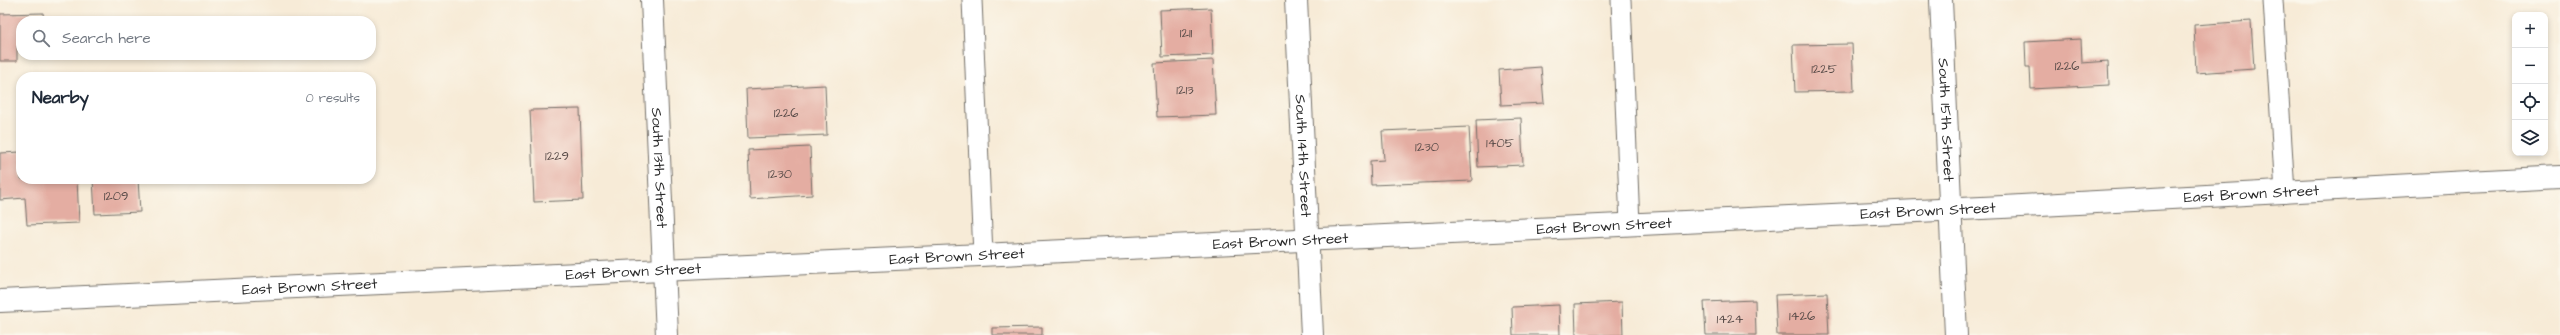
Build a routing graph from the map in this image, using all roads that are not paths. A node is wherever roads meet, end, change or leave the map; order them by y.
1 (652, 0) edge
2 (972, 0) edge
3 (1296, 0) edge
4 (1621, 0) edge
5 (1941, 0) edge
6 (2273, 0) edge
7 (2560, 177) edge
8 (2285, 192) junction
9 (1950, 210) junction
10 (1630, 225) junction
11 (1307, 240) junction
12 (983, 255) junction
13 (664, 271) junction
14 (0, 301) edge
15 (667, 335) edge
16 (1312, 335) edge
17 (1956, 335) edge

1 - 13 street, South 13th Street
2 - 12 lane
3 - 11 street, South 14th Street
4 - 10 lane
5 - 9 street, South 15th Street
6 - 8 lane
7 - 8 street, East Brown Street
8 - 9 street, East Brown Street
9 - 10 street, East Brown Street
9 - 17 street, South 15th Street
10 - 11 street, East Brown Street
11 - 12 street, East Brown Street
11 - 16 street, South 14th Street
12 - 13 street, East Brown Street
13 - 14 street, East Brown Street
13 - 15 street, South 13th Street

